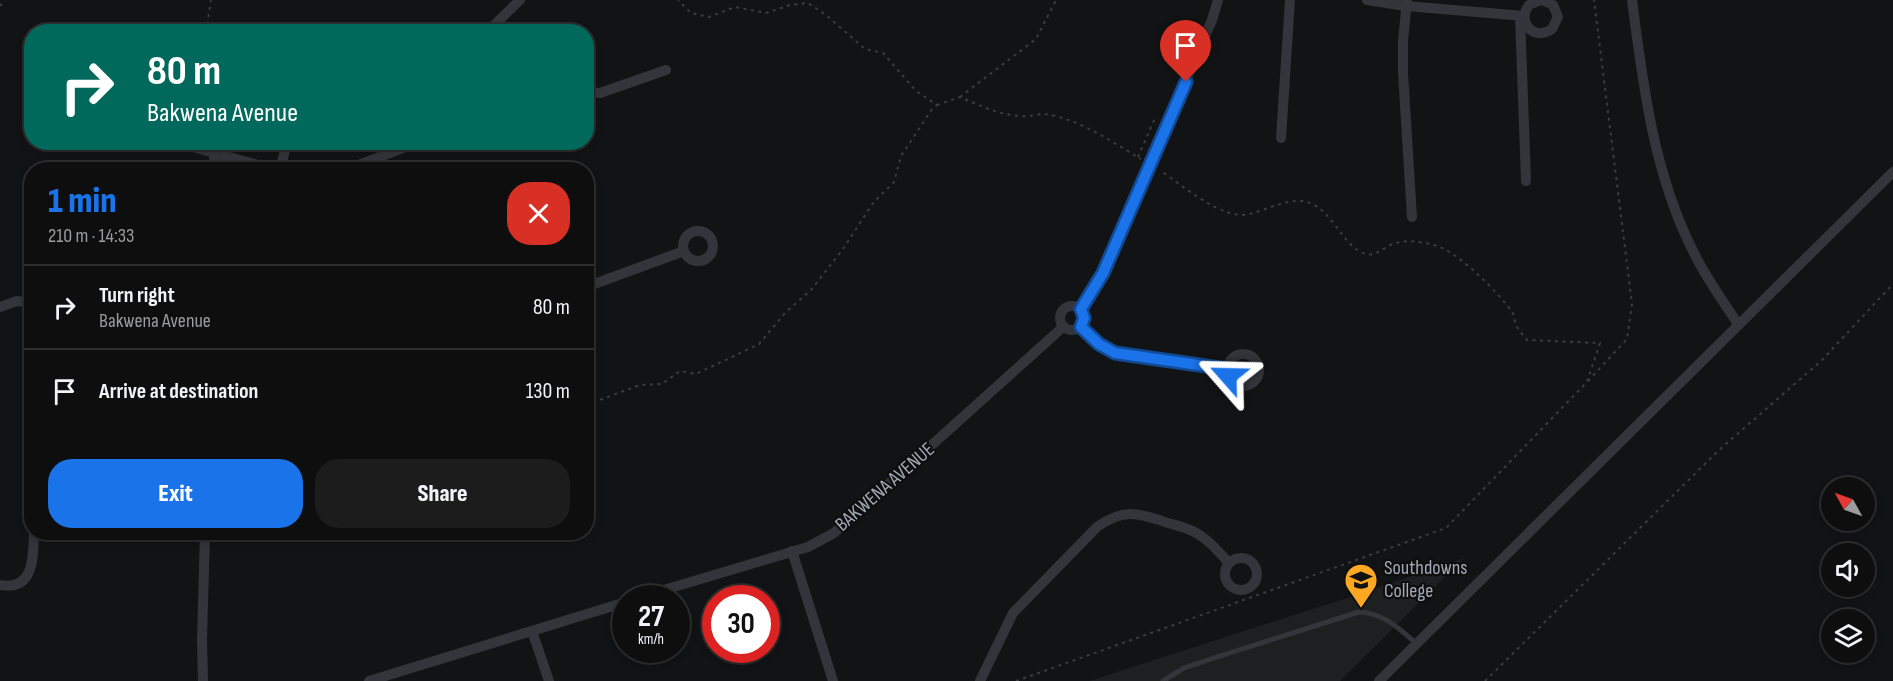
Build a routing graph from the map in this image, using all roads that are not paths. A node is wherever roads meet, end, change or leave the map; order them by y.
1 (520, 0) edge
2 (1218, 0) edge
3 (1290, 0) edge
4 (1367, 0) edge
5 (1541, 0) edge
6 (1632, 0) edge
7 (1406, 3) edge
8 (1522, 16) junction
9 (495, 24) edge
10 (666, 70) dead end
11 (594, 93) edge
12 (1281, 138) dead end
13 (201, 150) edge
14 (397, 150) edge
15 (214, 154) junction
16 (214, 162) edge
17 (246, 162) edge
18 (367, 162) edge
19 (1893, 172) edge
20 (1526, 181) dead end
21 (1412, 218) dead end
22 (684, 251) dead end
23 (594, 284) edge
24 (24, 302) edge
25 (0, 307) edge
26 (1081, 309) junction
27 (1738, 324) junction
28 (1063, 327) junction
29 (1081, 327) junction
30 (1227, 369) dead end
31 (34, 540) edge
32 (205, 540) edge
33 (792, 551) junction
34 (1229, 562) dead end
35 (0, 585) edge
36 (681, 585) edge
37 (612, 606) edge
38 (532, 631) junction
39 (1416, 643) junction
40 (376, 680) edge
41 (203, 681) edge
42 (549, 681) edge
43 (833, 681) edge
44 (980, 681) edge
45 (1163, 681) edge
46 (1379, 681) edge

1 - 9 street
2 - 26 street
3 - 12 street
4 - 7 street
5 - 8 street
5 - 8 street
6 - 27 street
7 - 8 street
7 - 21 street
8 - 20 street
10 - 11 street
13 - 15 street
14 - 18 street
15 - 16 street
15 - 17 street
19 - 27 street
22 - 23 street
24 - 25 street
26 - 28 street
26 - 29 street
27 - 39 street
28 - 29 street
28 - 33 street, BAKWENA AVENUE
29 - 30 street
31 - 35 street
32 - 41 street
33 - 36 street, BAKWENA AVENUE
33 - 43 street
34 - 44 street
37 - 38 street
38 - 40 street
38 - 42 street
39 - 45 lane
39 - 46 street

